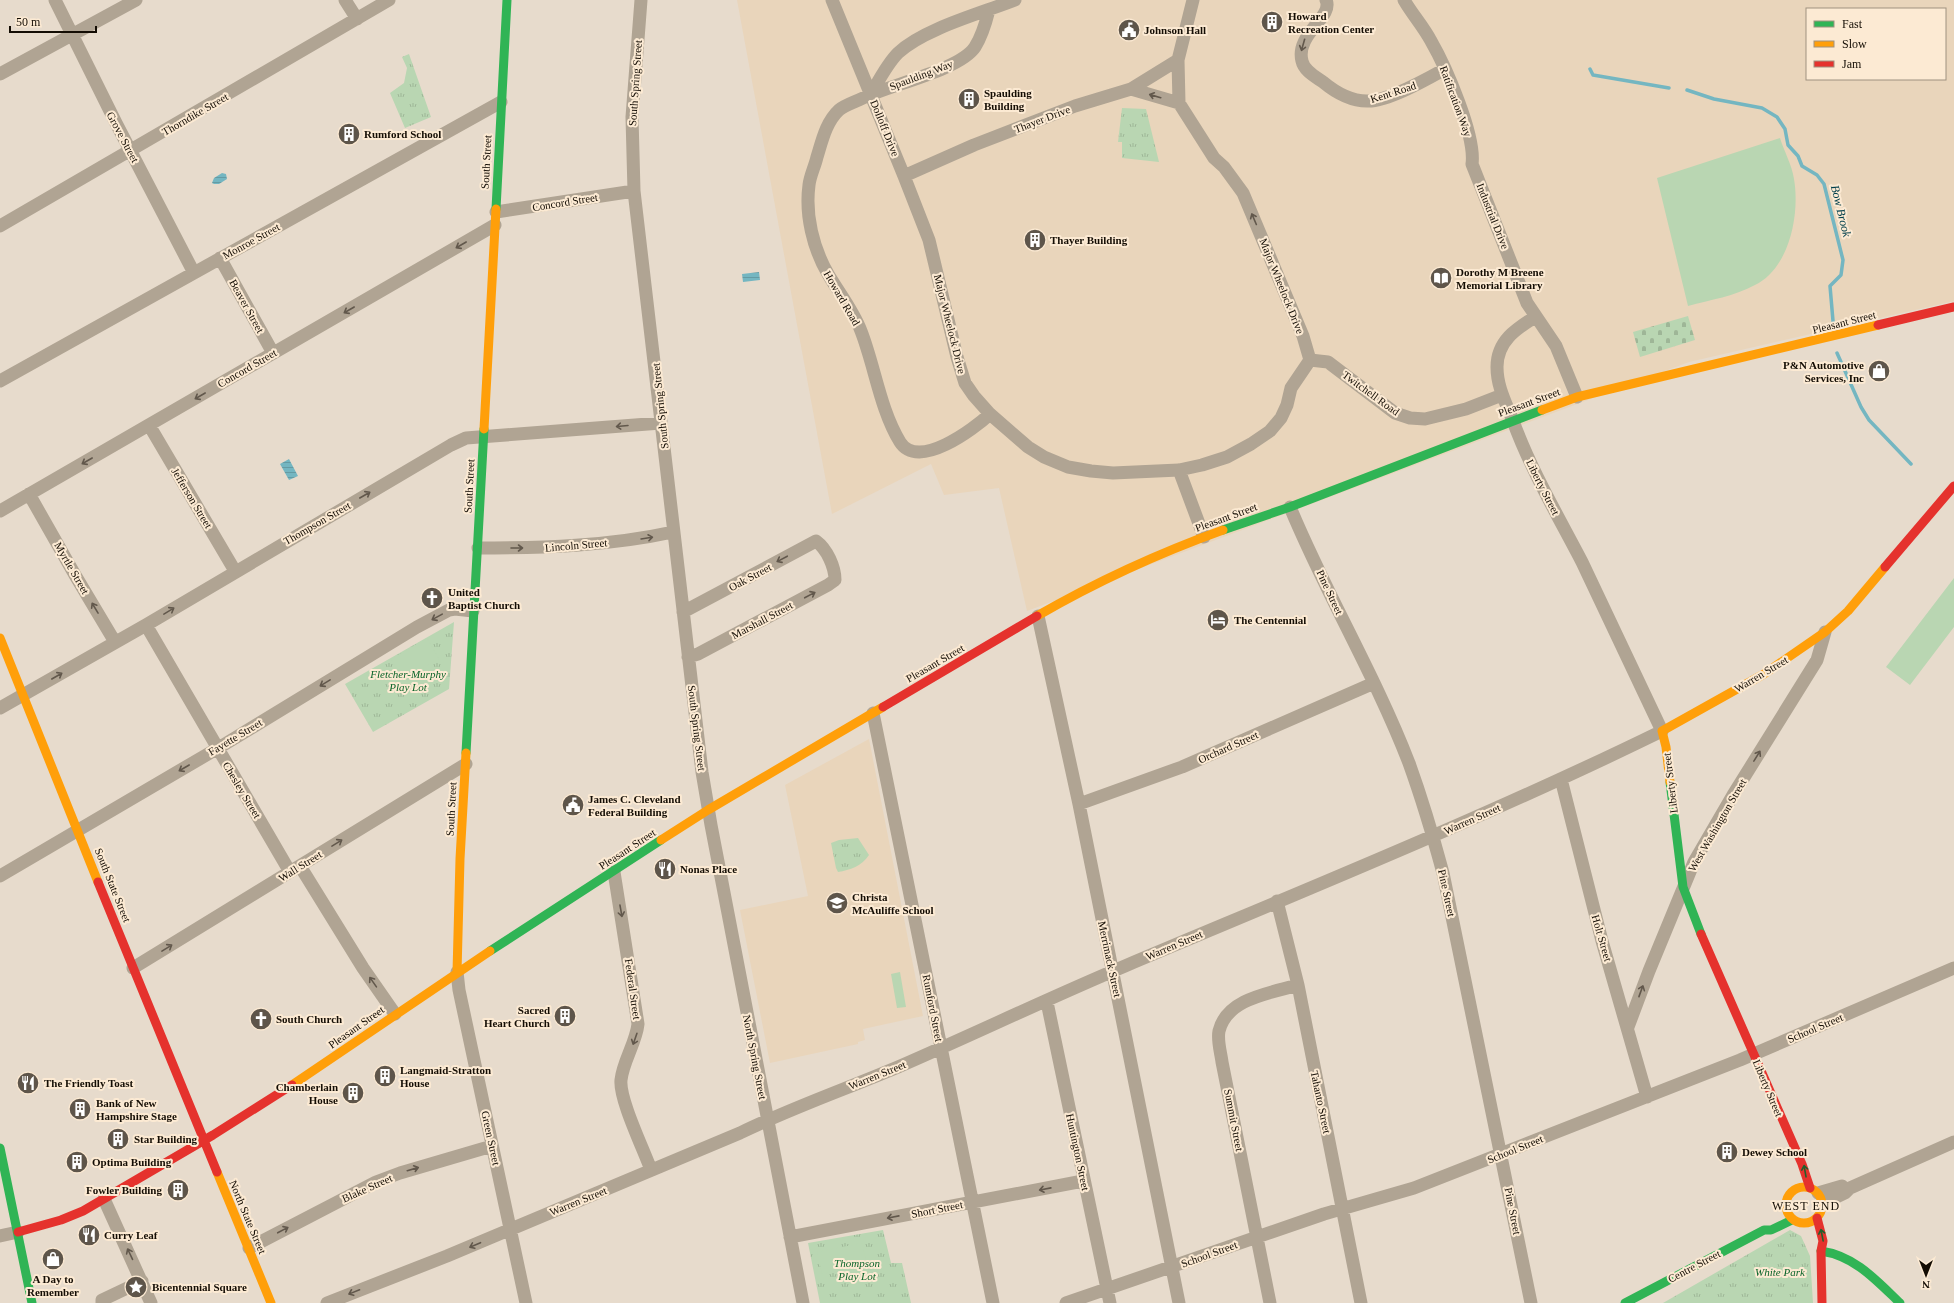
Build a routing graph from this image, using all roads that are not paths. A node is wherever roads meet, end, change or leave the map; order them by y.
1 (56, 0) edge
2 (136, 0) edge
3 (346, 0) edge
4 (389, 0) edge
5 (507, 0) edge
6 (641, 0) edge
7 (832, 0) edge
8 (1015, 0) edge
9 (1193, 0) edge
10 (1326, 0) edge
11 (1404, 0) edge
12 (989, 10) junction
13 (357, 19) junction
14 (72, 36) junction
15 (1178, 60) junction
16 (1445, 69) junction
17 (0, 74) edge
18 (1131, 89) junction
19 (871, 94) junction
20 (501, 102) junction
21 (1179, 103) junction
22 (131, 151) junction
23 (1472, 164) joint
24 (904, 176) junction
25 (634, 191) junction
26 (495, 219) junction
27 (0, 226) edge
28 (220, 258) junction
29 (934, 258) joint
30 (194, 273) junction
31 (1954, 307) edge
32 (1535, 317) junction
33 (273, 353) junction
34 (1310, 360) junction
35 (0, 381) edge
36 (1502, 395) junction
37 (1577, 397) junction
38 (990, 414) junction
39 (1512, 420) junction
40 (661, 423) junction
41 (149, 425) junction
42 (483, 436) junction
43 (1179, 470) junction
44 (1954, 486) edge
45 (29, 494) junction
46 (1290, 507) junction
47 (0, 511) edge
48 (673, 532) junction
49 (1204, 537) junction
50 (816, 541) joint
51 (478, 548) junction
52 (235, 571) junction
53 (473, 611) junction
54 (683, 612) junction
55 (1038, 616) junction
56 (146, 625) junction
57 (1825, 632) junction
58 (0, 638) edge
59 (115, 642) junction
60 (688, 657) junction
61 (1374, 683) junction
62 (23, 695) junction
63 (0, 708) edge
64 (873, 713) junction
65 (1662, 731) junction
66 (218, 748) junction
67 (466, 764) junction
68 (1561, 779) junction
69 (1079, 804) junction
70 (708, 810) junction
71 (78, 830) junction
72 (1433, 836) junction
73 (295, 869) junction
74 (614, 872) junction
75 (0, 876) edge
76 (1683, 887) junction
77 (1278, 901) junction
78 (133, 968) junction
79 (1954, 968) edge
80 (1112, 971) junction
81 (457, 972) junction
82 (1298, 984) junction
83 (1047, 1002) junction
84 (395, 1014) junction
85 (1628, 1027) junction
86 (941, 1047) junction
87 (1754, 1054) junction
88 (1647, 1097) junction
89 (767, 1120) junction
90 (203, 1140) junction
91 (1954, 1142) edge
92 (492, 1146) junction
93 (0, 1148) edge
94 (1501, 1154) junction
95 (1798, 1156) junction
96 (652, 1170) junction
97 (1084, 1181) junction
98 (1796, 1181) junction
99 (1817, 1195) junction
100 (104, 1199) junction
101 (973, 1202) junction
102 (1785, 1206) junction
103 (1343, 1209) junction
104 (1817, 1218) junction
105 (1792, 1220) junction
106 (1803, 1224) junction
107 (511, 1230) junction
108 (1764, 1230) junction
109 (18, 1232) junction
110 (0, 1236) edge
111 (790, 1237) junction
112 (1257, 1237) junction
113 (248, 1248) junction
114 (1820, 1251) junction
115 (1172, 1267) junction
116 (142, 1281) junction
117 (1107, 1289) junction
118 (102, 1302) edge
119 (32, 1303) edge
120 (151, 1303) edge
121 (271, 1303) edge
122 (327, 1303) edge
123 (526, 1303) edge
124 (803, 1303) edge
125 (993, 1303) edge
126 (1066, 1303) edge
127 (1110, 1303) edge
128 (1179, 1303) edge
129 (1270, 1303) edge
130 (1361, 1303) edge
131 (1532, 1303) edge
132 (1625, 1303) edge
133 (1822, 1303) edge
134 (1900, 1303) edge

1 - 14 street, Grove Street
2 - 14 street
3 - 13 street
4 - 13 street, Thorndike Street
5 - 20 main road, South Street
6 - 25 street, South Spring Street
7 - 19 street, Dolloff Drive
8 - 12 street
9 - 15 street
10 -> 16 street, Kent Road
11 - 16 street, Ratification Way
12 - 19 street
12 - 19 street, Spaulding Way
13 - 22 street, Thorndike Street
14 - 17 street
14 - 22 street, Grove Street
15 - 18 street, Thayer Drive
15 - 21 street
16 - 23 street, Ratification Way
21 -> 18 street
18 - 24 street, Thayer Drive
19 - 24 street, Dolloff Drive
19 - 38 street, Howard Road
20 - 26 main road, South Street
20 - 28 street, Monroe Street
34 -> 21 street, Major Wheelock Drive
22 - 27 street, Thorndike Street
22 - 30 street, Grove Street
23 - 32 street, Industrial Drive
24 - 29 street, Dolloff Drive
25 - 26 street, Concord Street
25 - 40 street, South Spring Street
26 -> 33 street, Concord Street
26 - 42 main road, South Street
28 - 30 street, Monroe Street
28 - 33 street, Beaver Street
29 - 38 street, Major Wheelock Drive
30 - 35 street, Monroe Street
31 - 37 main road, Pleasant Street
32 - 36 street
32 - 37 street, Industrial Drive
33 -> 41 street, Concord Street
34 - 36 street, Twitchell Road
34 - 43 street, Major Wheelock Drive
36 - 39 street
37 - 39 main road, Pleasant Street
38 - 43 street, Major Wheelock Drive
39 - 46 main road, Pleasant Street
39 - 65 street, Liberty Street
40 -> 42 street, Thompson Street
40 - 48 street, South Spring Street
41 -> 45 street, Concord Street
41 - 52 street, Jefferson Street
42 - 51 main road, South Street
52 -> 42 street, Thompson Street
43 - 49 street
44 - 57 main road, Warren Street
45 - 47 street, Concord Street
59 -> 45 street, Myrtle Street
46 - 49 main road, Pleasant Street
46 - 61 street, Pine Street
51 -> 48 street, Lincoln Street
48 - 54 street, South Spring Street
49 - 55 main road, Pleasant Street
50 -> 54 street, Oak Street
60 -> 50 street, Marshall Street
51 - 53 main road, South Street
56 -> 52 street, Thompson Street
53 -> 66 street, Fayette Street
53 - 67 main road, South Street
54 - 60 street, South Spring Street
55 - 64 main road, Pleasant Street
55 - 69 street, Merrimack Street
56 - 59 street, Thompson Street
56 - 66 street, Chesley Street
57 - 65 main road, Warren Street
76 -> 57 street, West Washington Street
58 - 62 main road, South State Street
62 -> 59 street, Thompson Street
60 - 70 street, South Spring Street
61 - 69 street, Orchard Street
61 - 72 street, Pine Street
62 - 63 street, Thompson Street
62 - 71 main road, South State Street
64 - 70 main road, Pleasant Street
64 - 86 street, Rumford Street
65 - 68 street, Warren Street
65 - 76 main road, Liberty Street
66 -> 71 street, Fayette Street
66 - 73 street, Chesley Street
73 -> 67 street, Wall Street
67 - 81 main road, South Street
68 - 72 street, Warren Street
68 - 85 street, Holt Street
69 - 80 street, Merrimack Street
70 - 74 main road, Pleasant Street
70 - 89 street, North Spring Street
71 - 75 street, Fayette Street
71 - 78 main road, South State Street
72 - 77 street, Warren Street
72 - 94 street, Pine Street
78 -> 73 street, Wall Street
84 -> 73 street, Chesley Street
74 - 81 main road, Pleasant Street
74 -> 96 street, Federal Street
85 -> 76 street, West Washington Street
76 - 87 main road, Liberty Street
77 - 80 street, Warren Street
77 - 82 street, Tahanto Street
78 - 90 main road, South State Street
79 - 87 street, School Street
80 - 83 street, Warren Street
80 - 115 street, Merrimack Street
81 - 84 main road, Pleasant Street
81 - 92 street, Green Street
82 - 103 street, Tahanto Street
82 - 112 street, Summit Street
83 - 86 street, Warren Street
83 - 97 street, Huntington Street
84 - 90 main road, Pleasant Street
85 - 88 street, Holt Street
86 - 89 street, Warren Street
86 - 101 street, Rumford Street
87 - 88 street, School Street
87 - 95 main road, Liberty Street
88 - 94 street, School Street
89 - 96 street, Warren Street
89 - 111 street, North Spring Street
90 - 100 main road, Pleasant Street
90 - 113 main road, North State Street
91 - 99 street
92 - 107 street, Green Street
113 -> 92 street, Blake Street
93 - 109 main road
94 - 103 street, School Street
94 - 131 street, Pine Street
95 - 98 main road
99 -> 95 main road, Liberty Street
96 - 107 street, Warren Street
97 -> 101 street, Short Street
97 - 117 street, Huntington Street
98 - 99 main road
98 - 102 main road
99 - 104 main road
100 - 109 main road, Pleasant Street
116 -> 100 street
101 -> 111 street, Short Street
101 - 125 street, Rumford Street
102 - 105 main road
102 - 108 main road, Centre Street
103 - 112 street, School Street
103 - 130 street, Tahanto Street
104 - 106 main road
114 -> 104 main road
105 - 106 main road
105 - 108 main road, Centre Street
106 - 114 main road
107 -> 122 street, Warren Street
107 - 123 street, Green Street
108 - 132 main road, Centre Street
109 - 110 street
109 - 119 main road
111 - 124 street, North Spring Street
112 - 115 street, School Street
112 - 129 street, Summit Street
113 - 121 main road, North State Street
114 - 133 main road
114 - 134 main road
115 - 117 street, School Street
115 - 128 street, Merrimack Street
116 - 118 street
116 - 120 street
117 - 126 street, School Street
117 - 127 street, Huntington Street

